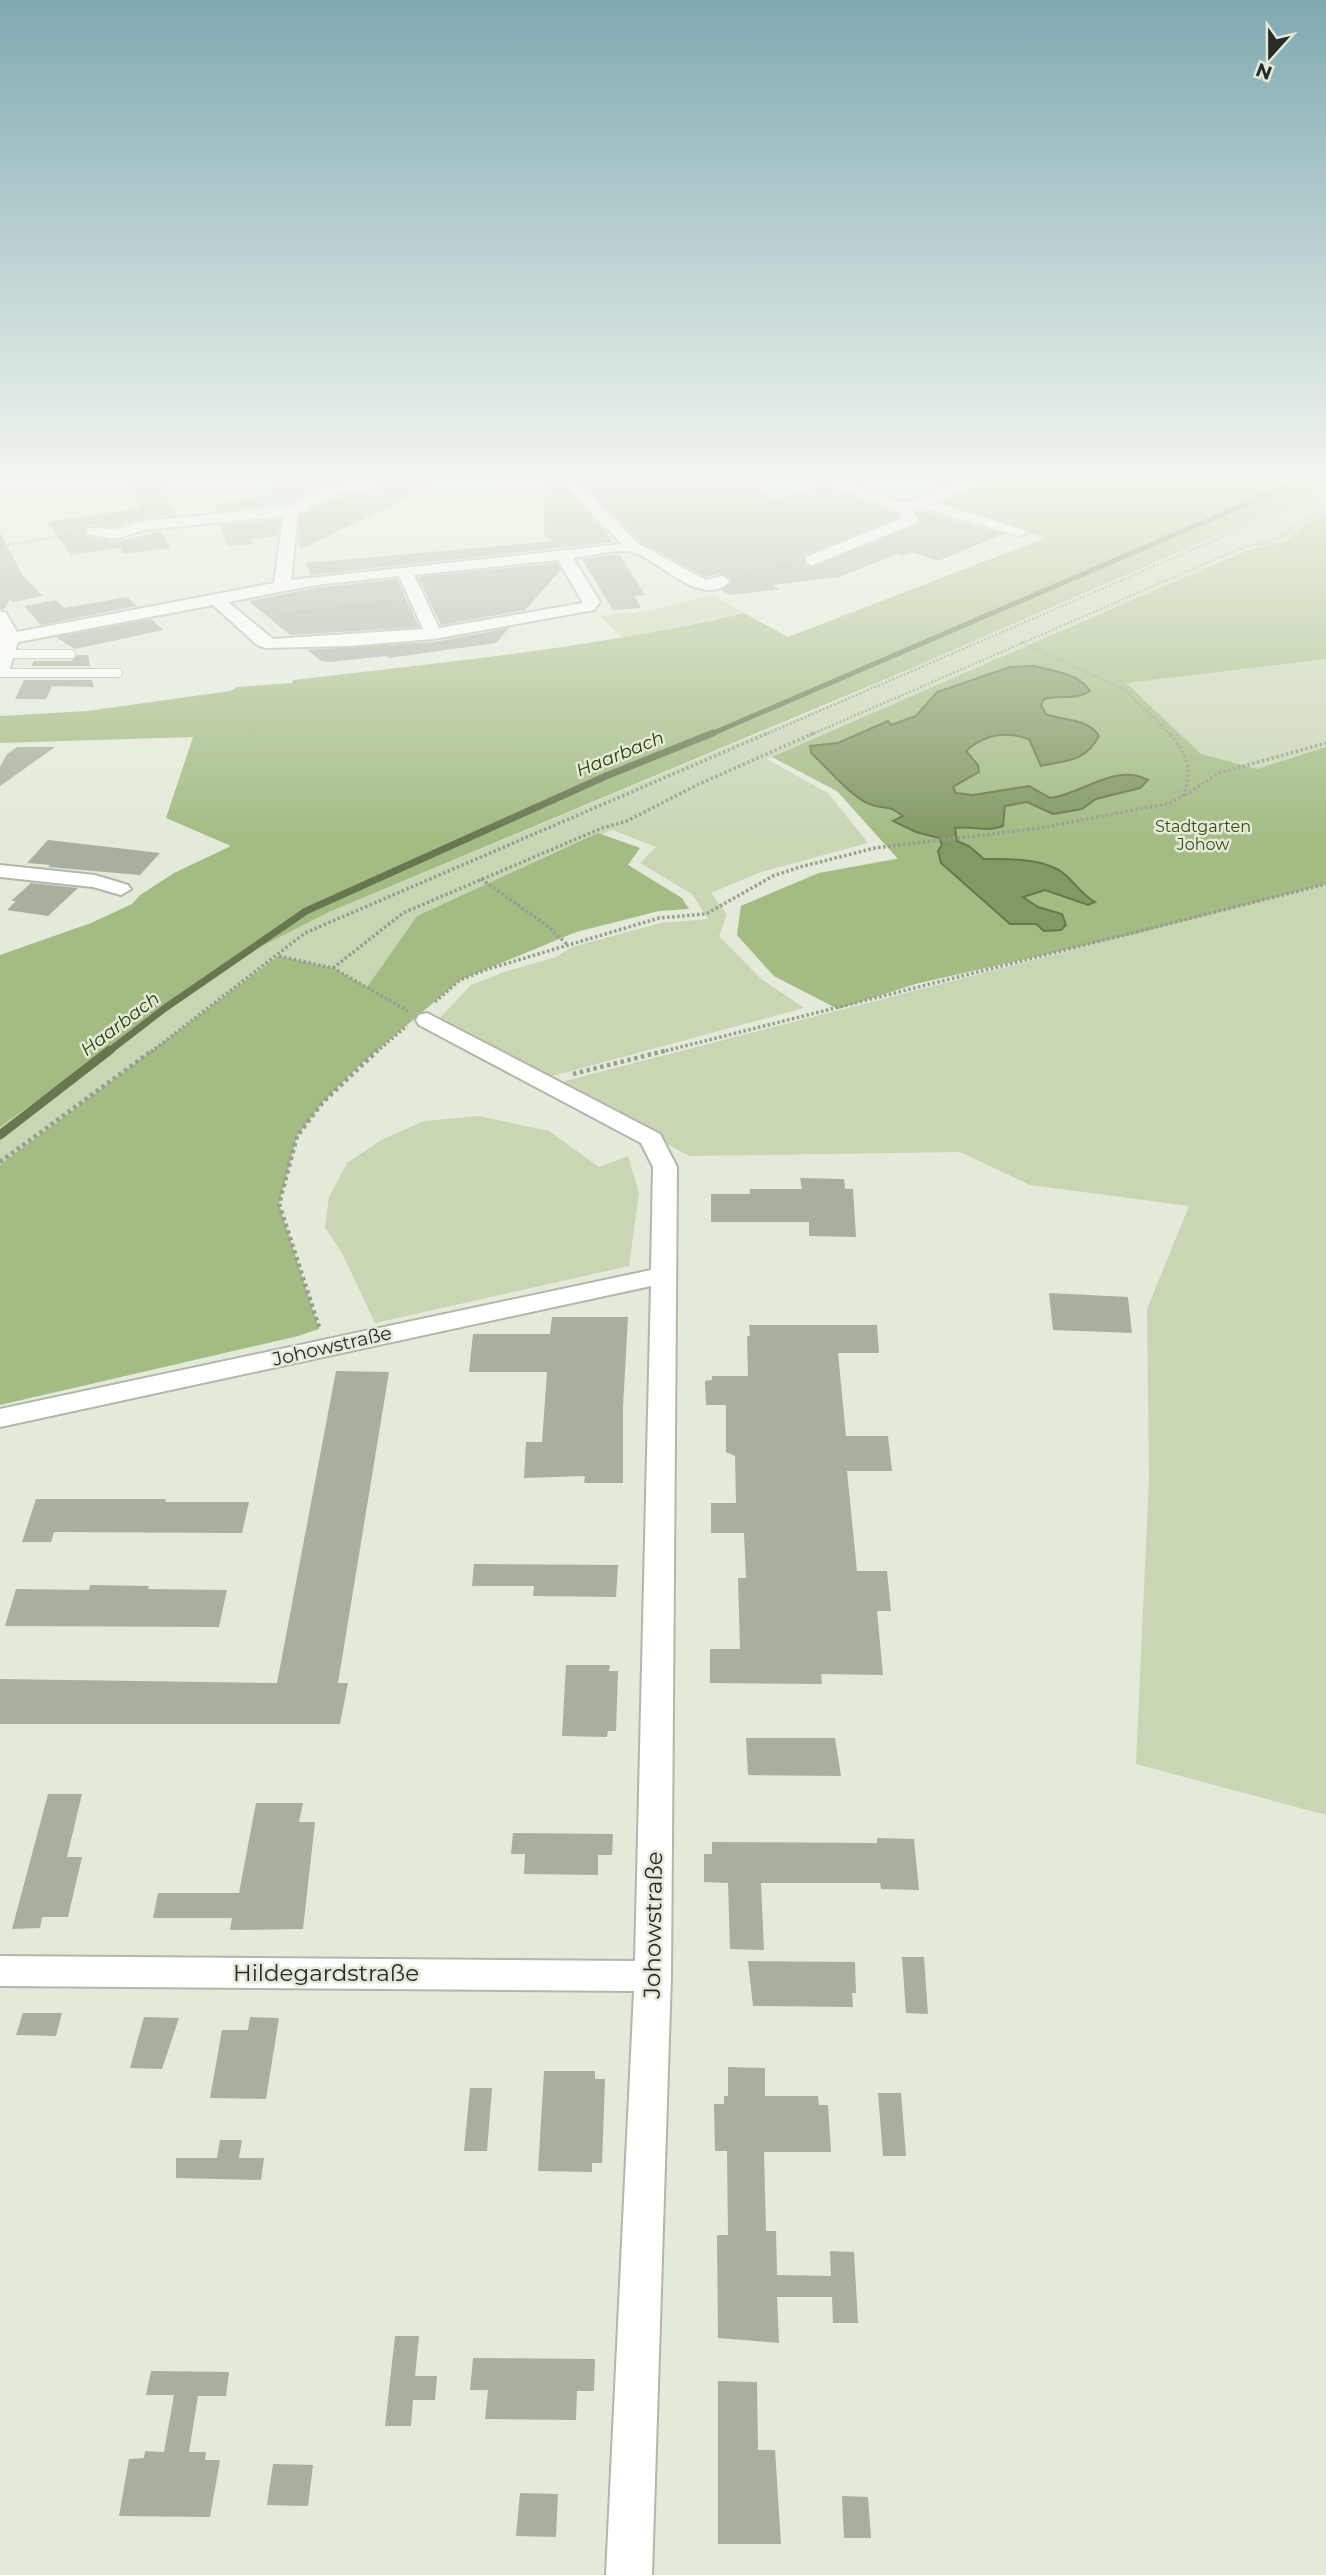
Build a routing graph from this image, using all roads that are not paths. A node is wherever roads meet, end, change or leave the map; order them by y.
1 (202, 602) edge
2 (220, 602) edge
3 (420, 602) edge
4 (592, 602) edge
5 (0, 616) edge
6 (434, 634) junction
7 (10, 646) junction
8 (71, 654) dead end
9 (118, 673) dead end
10 (0, 674) edge
11 (66, 683) dead end
12 (0, 871) edge
13 (121, 889) dead end
14 (423, 1018) road end
15 (664, 1276) junction
16 (0, 1418) edge
17 (0, 1971) edge
18 (653, 1976) junction
19 (629, 2575) edge

1 - 7 street
2 - 6 street
3 - 6 street
4 - 6 street
5 - 7 street
7 - 8 lane
7 - 10 street
9 - 10 lane
10 - 11 lane
12 - 13 street
14 - 15 street, Johowstraße
15 - 16 street, Johowstraße
15 - 18 street, Johowstraße
17 - 18 street, Hildegardstraße
18 - 19 street, Johowstraße

